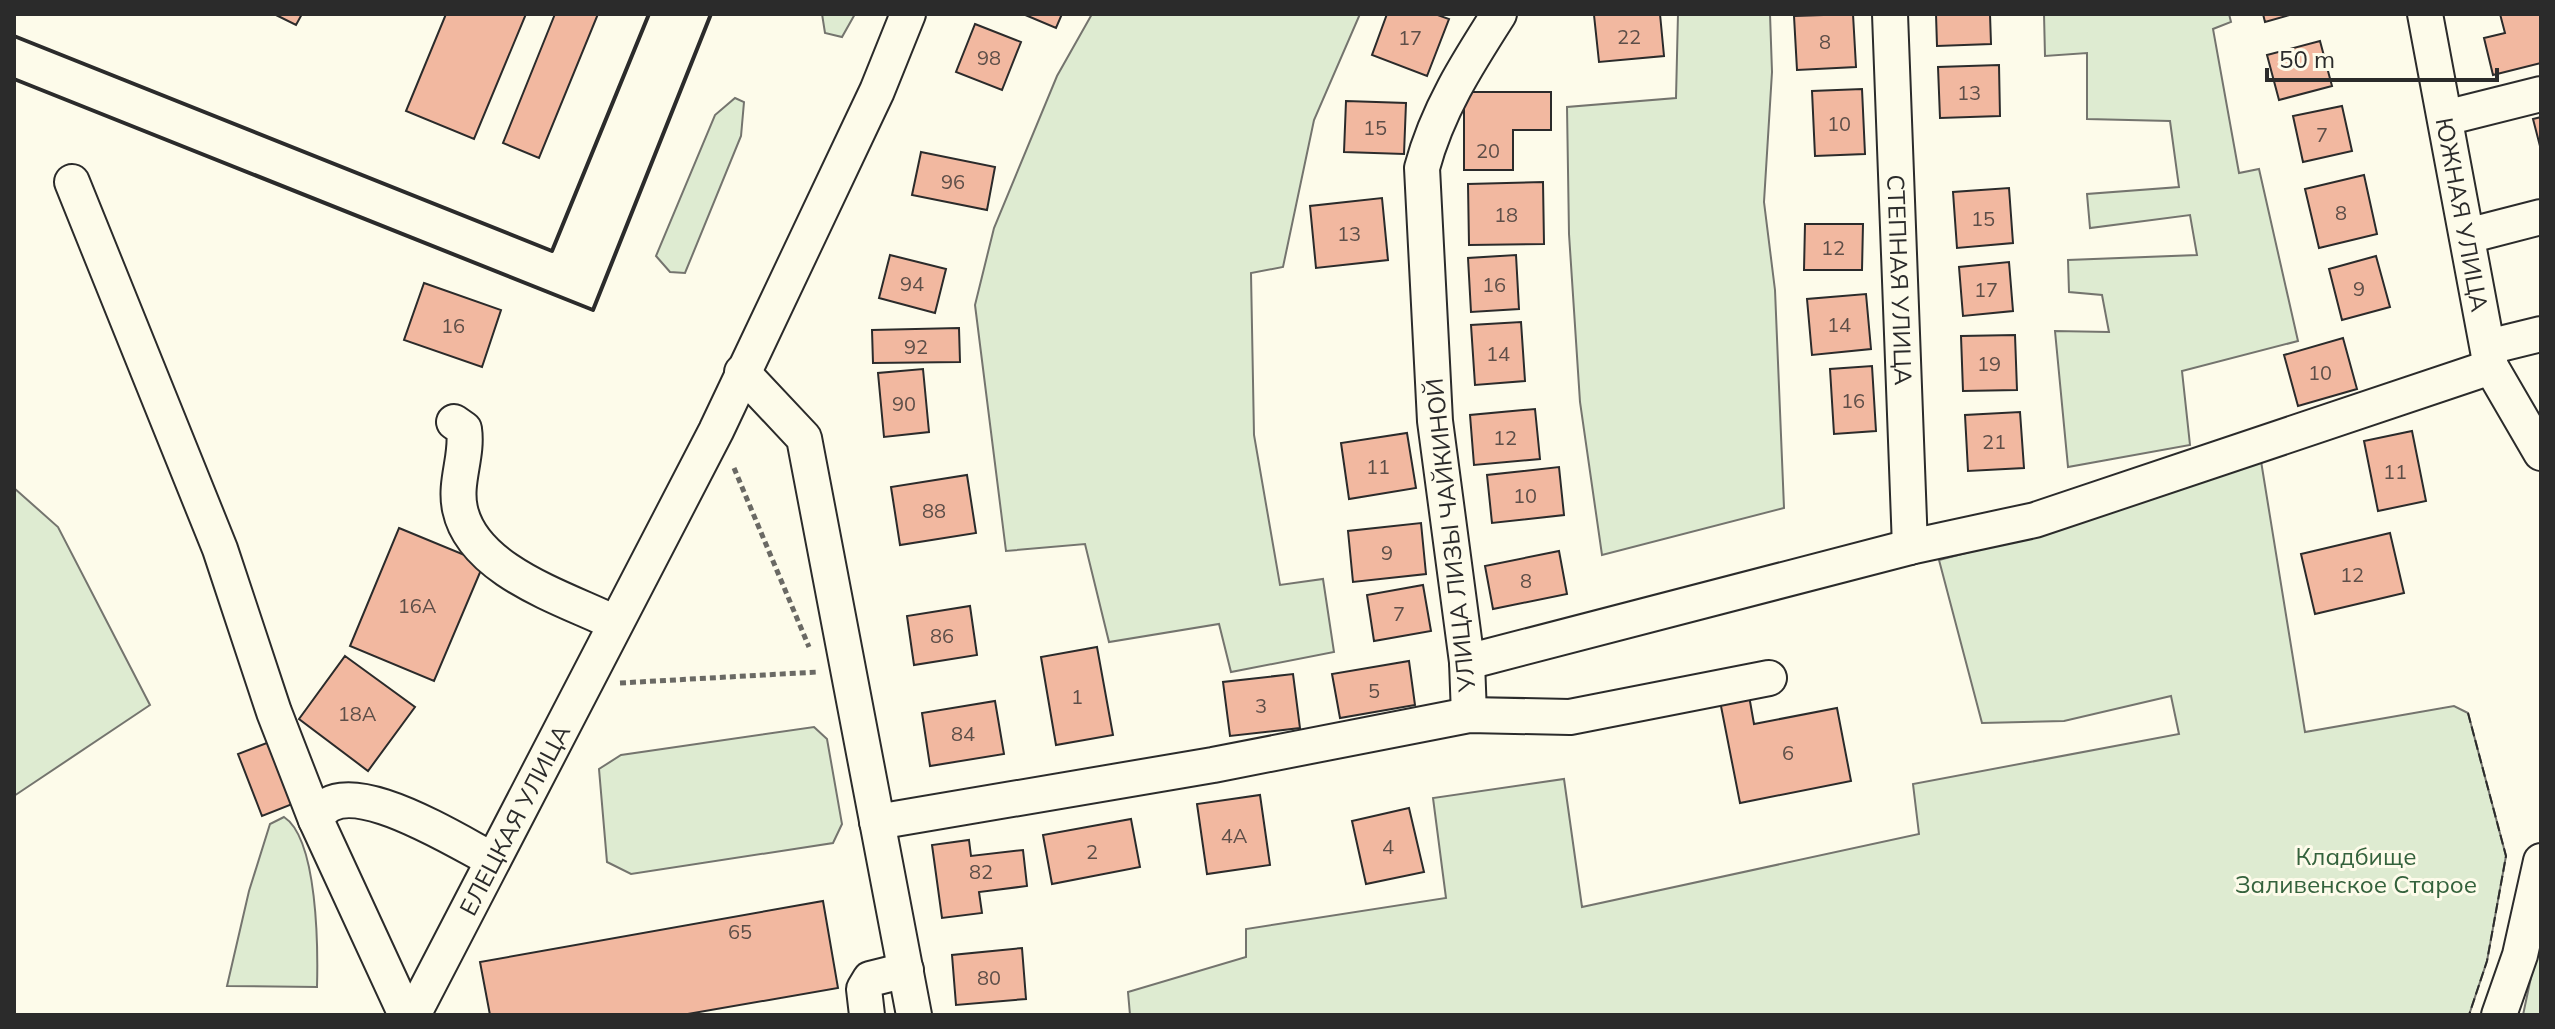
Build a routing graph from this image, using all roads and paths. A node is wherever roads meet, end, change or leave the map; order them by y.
1 (908, 14) edge
2 (1499, 14) edge
3 (1890, 14) edge
4 (2425, 14) edge
5 (2541, 94) edge
6 (2445, 118) junction
7 (72, 182) dead end
8 (2541, 217) edge
9 (2467, 236) junction
10 (2541, 334) edge
11 (2490, 357) junction
12 (742, 372) junction
13 (454, 422) dead end
14 (2541, 453) edge
15 (1910, 547) junction
16 (615, 623) junction
17 (1467, 662) junction
18 (820, 672) dead end
19 (1769, 678) dead end
20 (615, 683) dead end
21 (1469, 715) junction
22 (316, 820) junction
23 (877, 822) junction
24 (493, 860) junction
25 (2541, 861) edge
26 (906, 970) junction
27 (406, 1015) edge
28 (413, 1015) edge
29 (867, 1015) edge
30 (914, 1015) edge
31 (2499, 1015) edge

1 - 12 street, ЕЛЕЦКАЯ УЛИЦА
2 - 17 street, УЛИЦА ЛИЗЫ ЧАЙКИНОЙ
3 - 15 street, СТЕПНАЯ УЛИЦА
4 - 6 street, ЮЖНАЯ УЛИЦА
5 - 6 street
6 - 9 street, ЮЖНАЯ УЛИЦА
7 - 22 street
8 - 9 street
9 - 11 street, ЮЖНАЯ УЛИЦА
10 - 11 street
11 - 14 street, ЮЖНАЯ УЛИЦА
11 - 15 street
12 - 16 street, ЕЛЕЦКАЯ УЛИЦА
12 - 23 street
13 - 16 street
15 - 17 street
16 - 24 street, ЕЛЕЦКАЯ УЛИЦА
17 - 21 street, УЛИЦА ЛИЗЫ ЧАЙКИНОЙ
18 - 20 path
19 - 21 street
21 - 23 street, УЛИЦА ЛИЗЫ ЧАЙКИНОЙ
22 - 24 street
22 - 27 street
23 - 26 street
24 - 28 street, ЕЛЕЦКАЯ УЛИЦА
25 - 31 street
26 - 29 street
26 - 30 street

